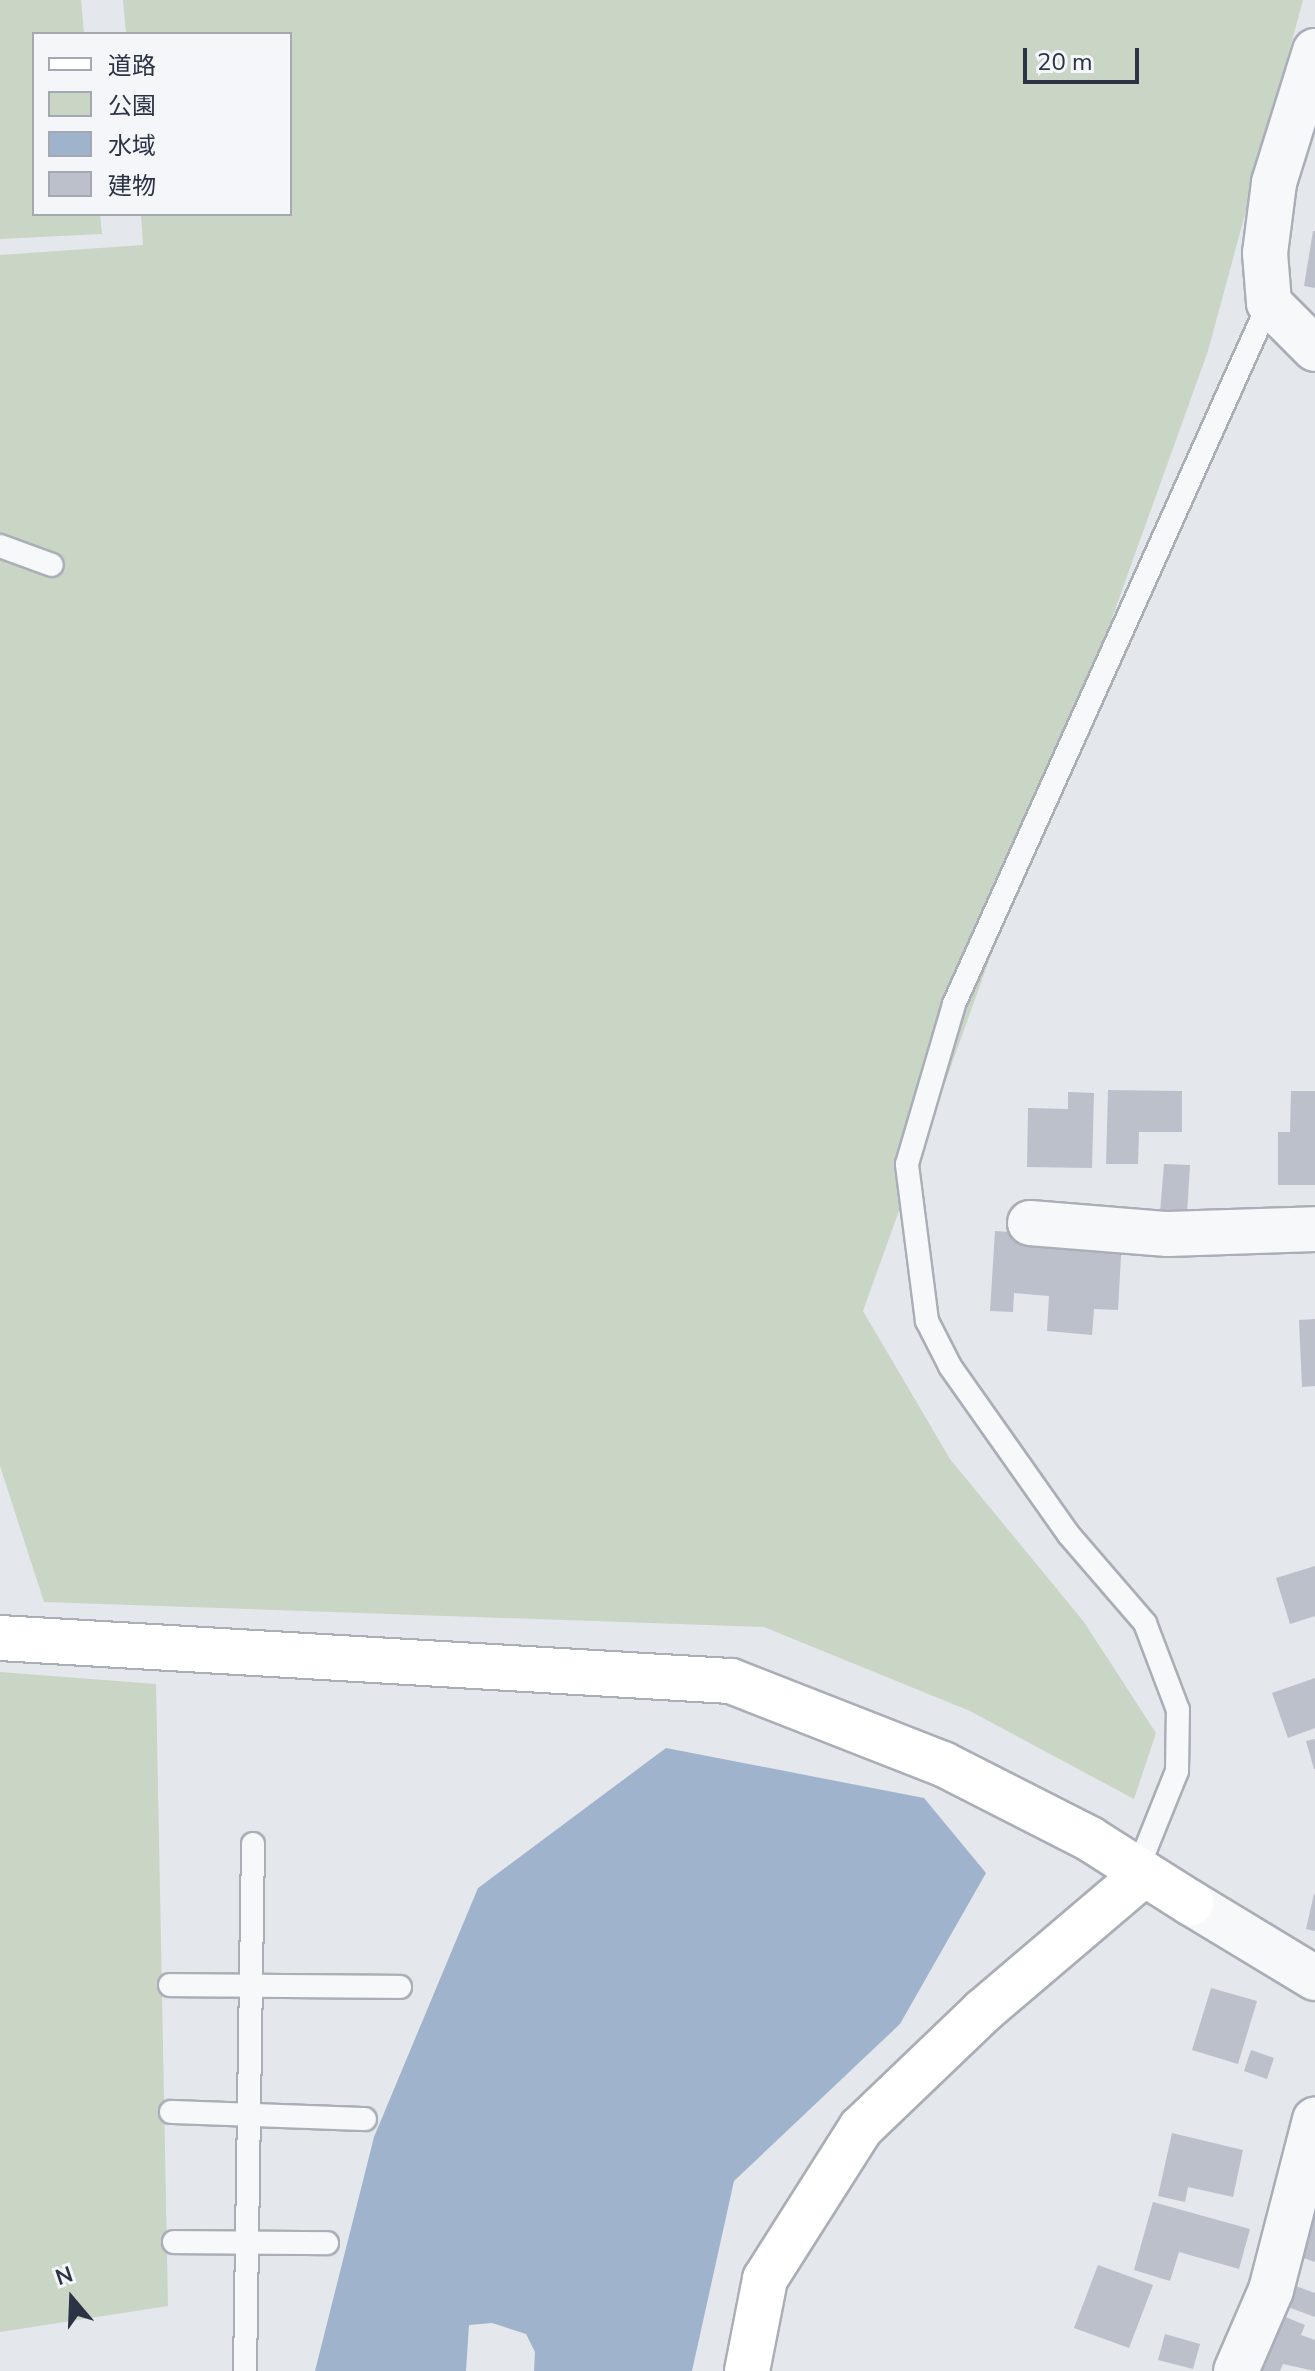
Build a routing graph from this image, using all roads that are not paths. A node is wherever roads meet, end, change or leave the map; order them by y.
1 (1315, 51) edge
2 (1269, 303) junction
3 (1315, 349) edge
4 (0, 546) edge
5 (52, 565) dead end
6 (1030, 1223) dead end
7 (1315, 1229) edge
8 (0, 1638) edge
9 (253, 1844) dead end
10 (1141, 1871) junction
11 (1315, 1978) edge
12 (170, 1985) dead end
13 (251, 1987) junction
14 (400, 1987) dead end
15 (171, 2112) dead end
16 (248, 2115) junction
17 (365, 2119) dead end
18 (1315, 2120) edge
19 (174, 2242) dead end
20 (327, 2243) dead end
21 (246, 2245) junction
22 (245, 2371) edge
23 (747, 2371) edge
24 (1236, 2371) edge

1 - 2 street
2 - 3 street
2 - 10 lane
4 - 5 lane
6 - 7 street
8 - 10 street
9 - 13 lane
10 - 11 street
10 - 23 street
12 - 13 lane
13 - 14 lane
13 - 16 lane
15 - 16 lane
16 - 17 lane
16 - 21 lane
18 - 24 street
19 - 21 lane
20 - 21 lane
21 - 22 lane

